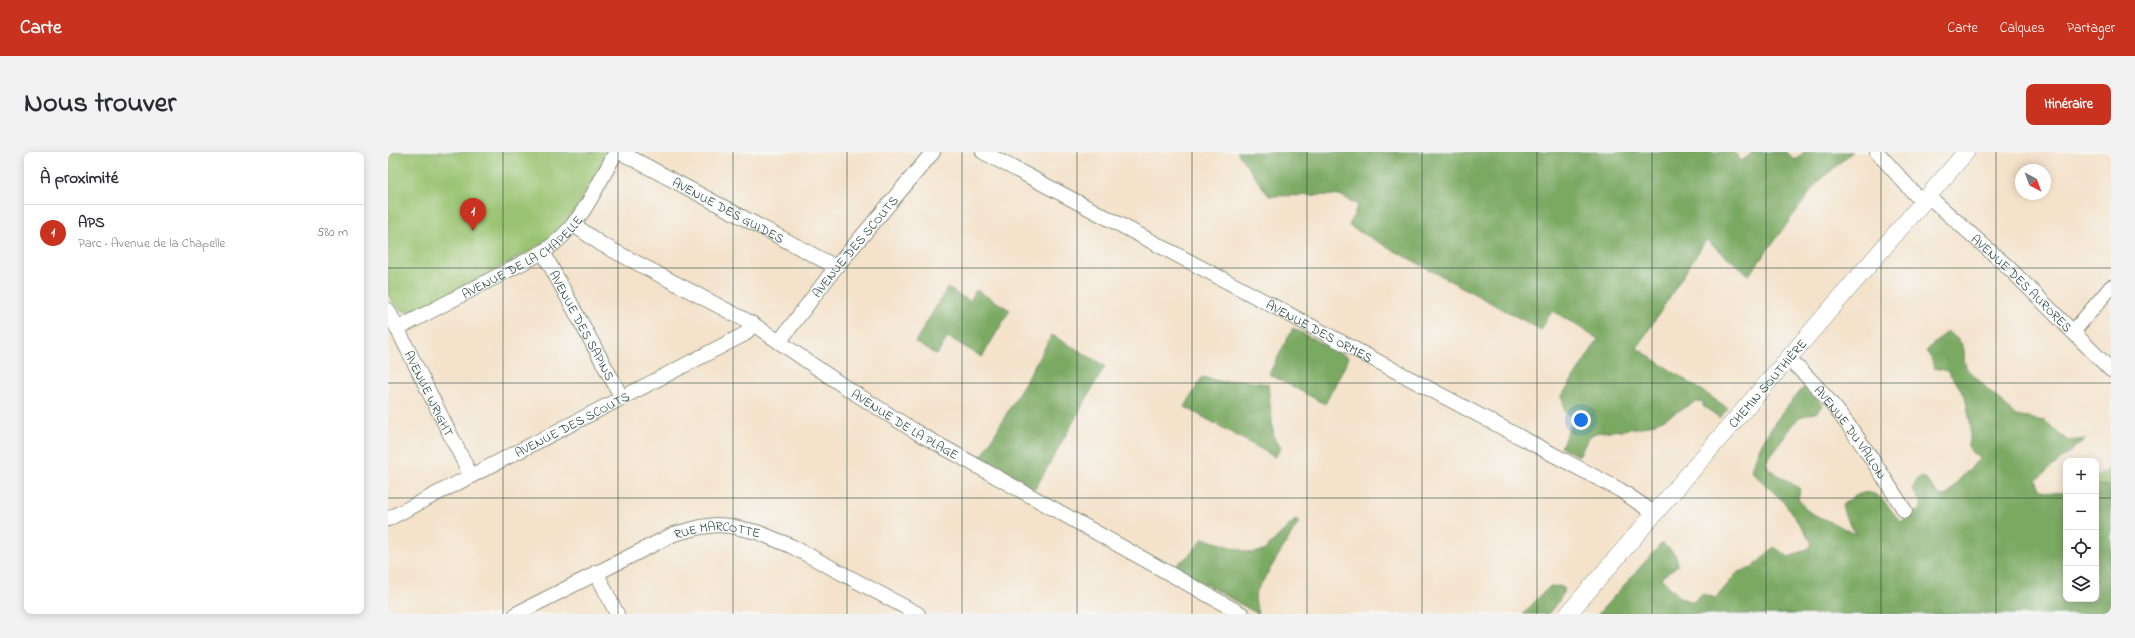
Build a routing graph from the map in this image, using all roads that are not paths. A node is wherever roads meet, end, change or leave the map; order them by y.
1 (616, 152) edge
2 (620, 152) edge
3 (933, 152) edge
4 (983, 152) edge
5 (1877, 152) edge
6 (1966, 152) edge
7 (1925, 199) junction
8 (574, 225) junction
9 (542, 252) junction
10 (836, 267) junction
11 (2111, 287) edge
12 (388, 310) edge
13 (753, 324) junction
14 (397, 328) junction
15 (2073, 332) junction
16 (779, 342) junction
17 (1788, 359) junction
18 (2111, 370) edge
19 (622, 398) junction
20 (471, 476) junction
21 (1905, 511) dead end
22 (1654, 513) junction
23 (388, 519) edge
24 (596, 572) junction
25 (516, 614) edge
26 (617, 614) edge
27 (918, 614) edge
28 (1242, 614) edge
29 (1568, 614) edge

1 - 8 street, AVENUE DE LA CHAPELLE
2 - 10 street, AVENUE DES GUIDES
3 - 10 street, AVENUE DES SCOUTS
4 - 22 street, AVENUE DES ORMES
5 - 7 street, AVENUE DES AURORES
6 - 7 street, CHEMIN SOUTHIÈRE
7 - 15 street, AVENUE DES AURORES
7 - 17 street, CHEMIN SOUTHIÈRE
8 - 9 street, AVENUE DE LA CHAPELLE
8 - 13 street, AVENUE DE LA PLAGE
9 - 14 street, AVENUE DE LA CHAPELLE
9 - 19 street, AVENUE DES SAPINS
10 - 16 street, AVENUE DES SCOUTS
11 - 15 street, AVENUE DES AURORES
12 - 14 street, AVENUE WRIGHT
13 - 16 street, AVENUE DE LA PLAGE
13 - 19 street, AVENUE DES SCOUTS
14 - 20 street, AVENUE WRIGHT
15 - 18 street
16 - 28 street, AVENUE DE LA PLAGE
17 - 21 street, AVENUE DU VALLON
17 - 22 street, CHEMIN SOUTHIÈRE
19 - 20 street, AVENUE DES SCOUTS
20 - 23 street, AVENUE DES SCOUTS
22 - 29 street, CHEMIN SOUTHIÈRE
24 - 25 street, RUE MARCOTTE
24 - 26 street
24 - 27 street, RUE MARCOTTE

